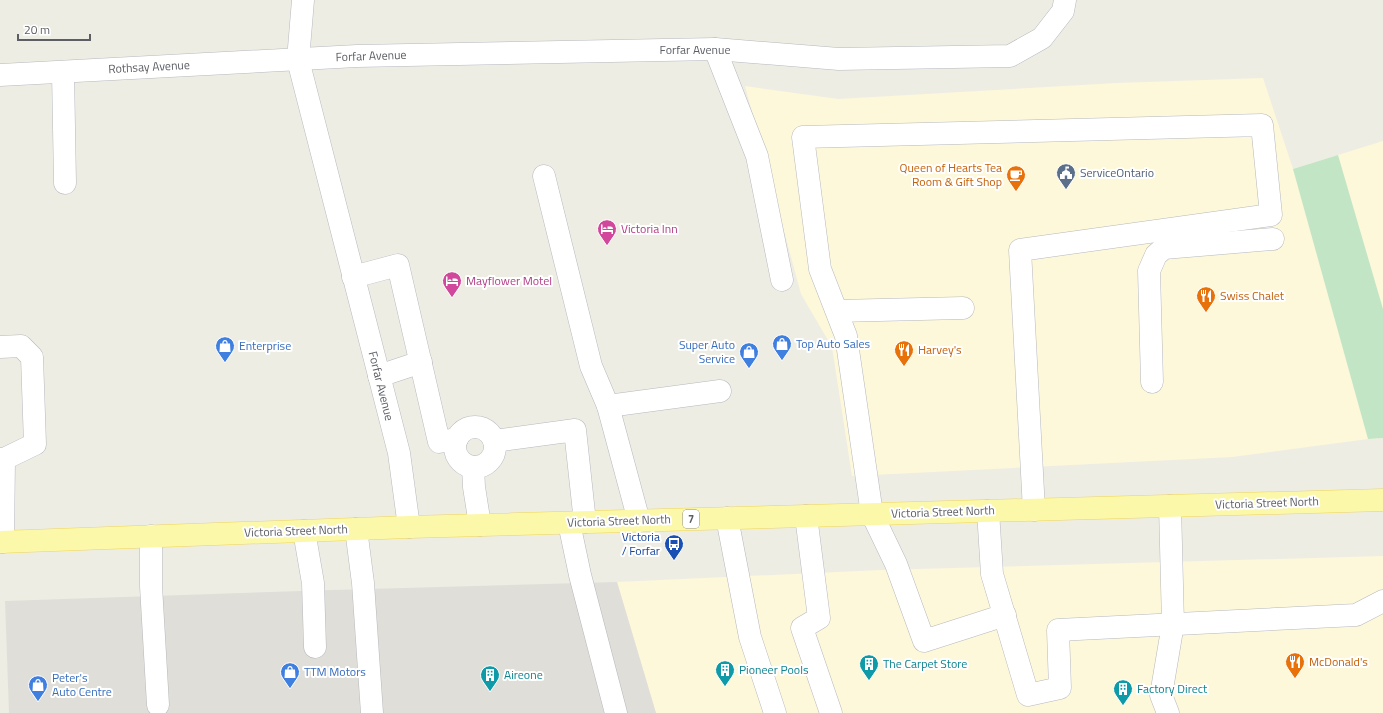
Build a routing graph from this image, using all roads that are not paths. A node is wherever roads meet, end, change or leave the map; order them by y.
1 (303, 0) edge
2 (1065, 0) edge
3 (715, 49) junction
4 (298, 60) junction
5 (63, 72) junction
6 (0, 75) edge
7 (544, 176) dead end
8 (65, 183) dead end
9 (1273, 239) dead end
10 (354, 277) junction
11 (782, 280) dead end
12 (963, 308) dead end
13 (836, 311) junction
14 (0, 347) edge
15 (421, 362) junction
16 (379, 376) junction
17 (1152, 382) dead end
18 (720, 391) dead end
19 (608, 406) junction
20 (457, 439) junction
21 (494, 441) junction
22 (2, 459) edge
23 (473, 467) junction
24 (1383, 500) edge
25 (1170, 506) junction
26 (1034, 510) junction
27 (988, 511) junction
28 (872, 514) junction
29 (806, 516) junction
30 (728, 518) junction
31 (640, 521) junction
32 (577, 523) junction
33 (480, 525) junction
34 (408, 527) junction
35 (356, 529) junction
36 (304, 531) junction
37 (151, 536) junction
38 (1, 542) edge
39 (1383, 601) edge
40 (1005, 615) junction
41 (1173, 624) junction
42 (315, 647) dead end
43 (158, 705) dead end
44 (372, 713) edge
45 (616, 713) edge
46 (774, 713) edge
47 (831, 713) edge
48 (1168, 713) edge

1 - 4 street, Forfar Avenue
2 - 3 street, Forfar Avenue
3 - 4 street, Forfar Avenue
3 - 11 street
4 - 5 street, Rothsay Avenue
4 - 10 street, Forfar Avenue
5 - 6 street, Rothsay Avenue
5 - 8 street
7 - 19 street
9 - 17 street
10 - 15 street
10 - 16 street, Forfar Avenue
12 - 13 street
13 - 26 street
13 - 28 street
14 - 22 street
15 - 16 street
15 - 20 street
16 - 34 street, Forfar Avenue
18 - 19 street
19 - 31 street
20 - 21 street
20 - 23 street
21 - 23 street
21 - 32 street
22 - 38 street
23 - 33 street
24 - 25 main road, Victoria Street North / 7
25 - 26 main road, Victoria Street North / 7
25 - 41 street
26 - 27 main road, Victoria Street North / 7
27 - 28 main road, Victoria Street North / 7
27 - 40 street
28 - 29 main road, Victoria Street North / 7
28 - 40 street
29 - 30 main road, Victoria Street North / 7
29 - 47 street
30 - 31 main road, Victoria Street North / 7
30 - 46 street
31 - 32 main road, Victoria Street North / 7
32 - 33 main road, Victoria Street North / 7
32 - 45 street
33 - 34 main road, Victoria Street North / 7
34 - 35 main road, Victoria Street North / 7
35 - 36 main road, Victoria Street North / 7
35 - 44 street
36 - 37 main road, Victoria Street North / 7
36 - 42 street
37 - 38 main road, Victoria Street North / 7
37 - 43 street
39 - 41 street
40 - 41 street
41 - 48 street

